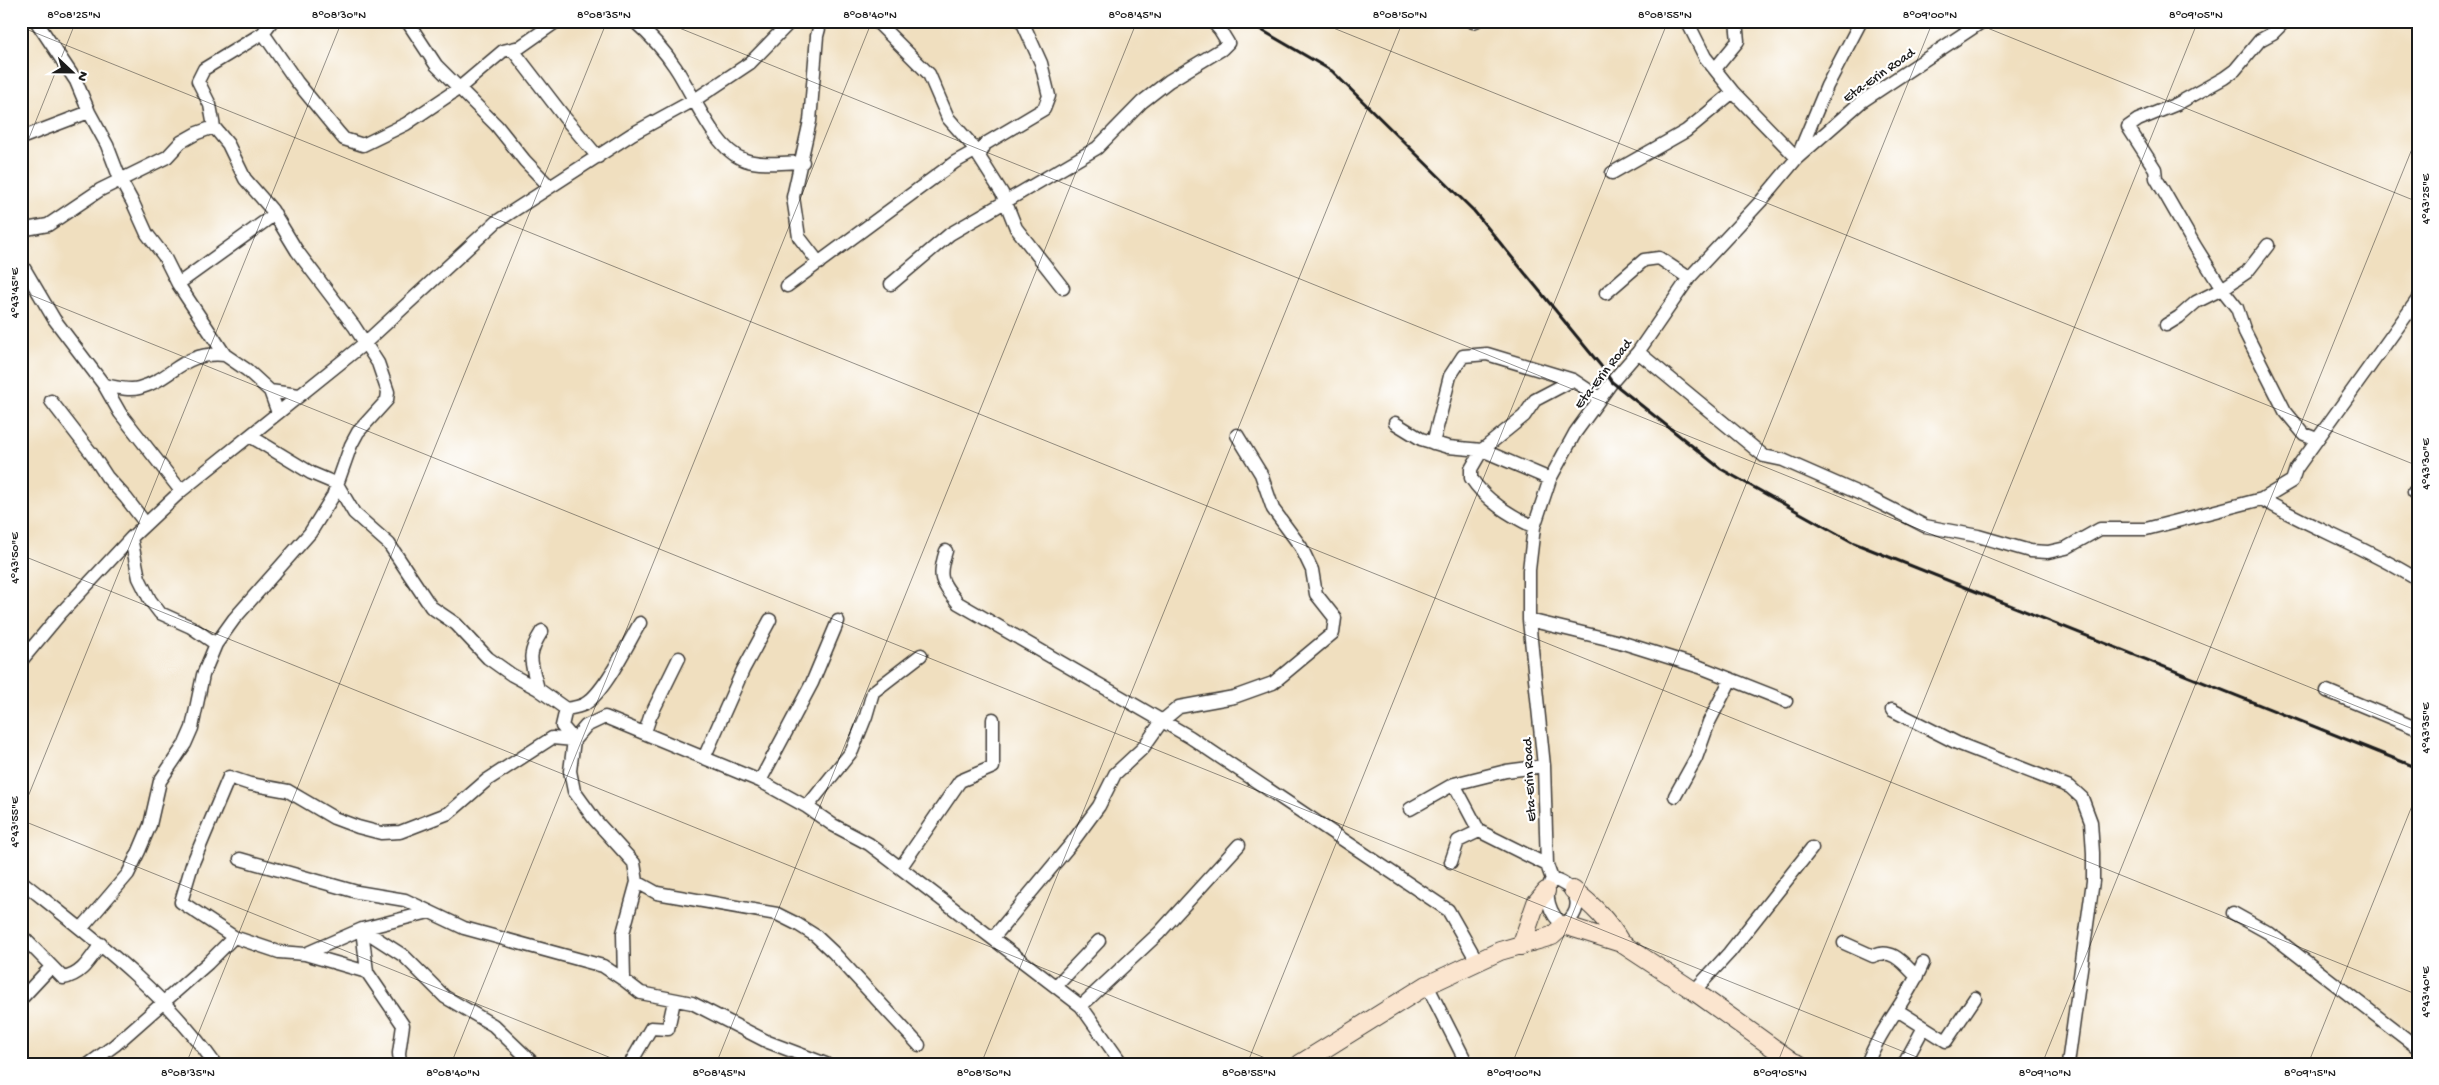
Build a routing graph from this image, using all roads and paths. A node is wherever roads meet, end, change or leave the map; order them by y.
1 (36, 21) edge
2 (272, 21) edge
3 (407, 21) edge
4 (557, 21) edge
5 (634, 21) edge
6 (791, 21) edge
7 (820, 21) edge
8 (876, 21) edge
9 (1022, 21) edge
10 (1212, 21) edge
11 (1687, 21) edge
12 (1736, 21) edge
13 (1861, 21) edge
14 (1983, 21) edge
15 (2285, 21) edge
16 (262, 33) junction
17 (512, 48) junction
18 (1715, 69) junction
19 (458, 89) junction
20 (1733, 92) junction
21 (696, 99) junction
22 (89, 112) junction
23 (214, 127) junction
24 (21, 138) edge
25 (977, 154) junction
26 (598, 157) junction
27 (1797, 158) junction
28 (802, 162) junction
29 (1612, 173) dead end
30 (120, 179) junction
31 (550, 187) junction
32 (1005, 202) junction
33 (275, 214) junction
34 (21, 232) edge
35 (2268, 245) dead end
36 (21, 262) edge
37 (819, 263) junction
38 (1689, 278) junction
39 (178, 284) junction
40 (892, 284) dead end
41 (787, 286) dead end
42 (1063, 288) dead end
43 (2222, 289) junction
44 (1606, 293) dead end
45 (2418, 299) edge
46 (2166, 325) dead end
47 (365, 343) junction
48 (1638, 352) junction
49 (225, 355) junction
50 (1573, 380) junction
51 (104, 385) junction
52 (270, 391) junction
53 (299, 395) junction
54 (1600, 398) junction
55 (51, 401) dead end
56 (278, 413) junction
57 (1395, 423) dead end
58 (1237, 435) dead end
59 (250, 436) junction
60 (2317, 439) junction
61 (1433, 443) junction
62 (1482, 450) junction
63 (1550, 479) junction
64 (337, 484) junction
65 (182, 491) junction
66 (2262, 499) junction
67 (146, 524) junction
68 (1534, 527) junction
69 (131, 538) junction
70 (946, 551) dead end
71 (2418, 580) edge
72 (770, 620) dead end
73 (1529, 620) junction
74 (838, 621) dead end
75 (640, 623) dead end
76 (542, 631) dead end
77 (216, 644) junction
78 (921, 655) dead end
79 (530, 657) junction
80 (679, 658) dead end
81 (21, 661) edge
82 (512, 675) junction
83 (1731, 679) junction
84 (538, 688) junction
85 (2327, 691) dead end
86 (1786, 701) dead end
87 (566, 710) junction
88 (1892, 710) dead end
89 (994, 719) dead end
90 (1162, 721) junction
91 (2418, 728) edge
92 (645, 732) junction
93 (574, 740) junction
94 (704, 758) junction
95 (1544, 766) junction
96 (760, 781) junction
97 (1454, 784) junction
98 (1675, 796) dead end
99 (807, 808) junction
100 (1410, 810) dead end
101 (1479, 831) junction
102 (1239, 845) dead end
103 (1812, 848) dead end
104 (240, 859) dead end
105 (1451, 862) dead end
106 (1547, 865) junction
107 (901, 867) junction
108 (21, 881) edge
109 (637, 882) junction
110 (1549, 885) junction
111 (1573, 890) junction
112 (429, 912) junction
113 (2233, 913) dead end
114 (1564, 925) junction
115 (81, 929) junction
116 (362, 929) junction
117 (21, 935) edge
118 (234, 936) junction
119 (993, 938) junction
120 (1099, 941) dead end
121 (1621, 943) junction
122 (1844, 943) dead end
123 (101, 944) junction
124 (1521, 946) junction
125 (305, 954) junction
126 (1477, 961) junction
127 (1924, 963) dead end
128 (51, 967) junction
129 (367, 972) junction
130 (1917, 977) junction
131 (624, 980) junction
132 (1427, 985) junction
133 (1056, 986) junction
134 (1694, 991) junction
135 (1975, 998) dead end
136 (21, 999) edge
137 (674, 1001) junction
138 (162, 1002) junction
139 (1081, 1006) junction
140 (1897, 1010) junction
141 (1924, 1027) junction
142 (919, 1045) dead end
143 (2418, 1048) edge
144 (89, 1064) edge
145 (215, 1064) edge
146 (400, 1064) edge
147 (534, 1064) edge
148 (630, 1064) edge
149 (826, 1064) edge
150 (1122, 1064) edge
151 (1300, 1064) edge
152 (1467, 1064) edge
153 (1800, 1064) edge
154 (1867, 1064) edge
155 (1904, 1064) edge
156 (2068, 1064) edge

1 - 22 street
2 - 16 street
3 - 19 street
4 - 17 street
5 - 21 street
6 - 21 street
7 - 28 street
8 - 25 street
9 - 25 street
10 - 32 street
11 - 18 street
12 - 18 street
13 - 27 street
14 - 27 street, Eta-Erin Road
15 - 43 street
16 - 19 street
16 - 23 street
17 - 19 street
17 - 26 street
18 - 20 street
19 - 31 street
20 - 27 street
20 - 29 street
21 - 26 street
21 - 28 street
22 - 24 street
22 - 30 street
23 - 30 street
23 - 33 street
25 - 32 street
25 - 37 street
26 - 31 street
27 - 38 street, Eta-Erin Road
28 - 37 street
30 - 34 street
30 - 39 street
31 - 47 street
32 - 40 street
32 - 42 street
33 - 39 street
33 - 47 street
35 - 43 street
36 - 51 street
37 - 41 street
38 - 44 street
38 - 48 street, Eta-Erin Road
39 - 49 street
43 - 46 street
43 - 60 street
45 - 60 street
47 - 53 street
47 - 64 street
48 - 54 street, Eta-Erin Road
48 - 66 street
49 - 51 street
49 - 52 street
50 - 54 street
50 - 61 street
50 - 62 street
51 - 65 street
52 - 53 street
52 - 56 street
53 - 56 street
54 - 63 street, Eta-Erin Road
55 - 67 street
56 - 59 street
57 - 61 street
58 - 90 street
59 - 64 street
59 - 65 street
60 - 66 street
61 - 62 street
62 - 63 street
62 - 68 street
63 - 68 street, Eta-Erin Road
64 - 77 street
64 - 82 street
65 - 67 street
66 - 71 street
67 - 69 street
68 - 73 street, Eta-Erin Road
69 - 77 street
69 - 81 street
70 - 90 street
72 - 94 street
73 - 83 street
73 - 95 street, Eta-Erin Road
74 - 96 street
75 - 87 street
76 - 79 street
77 - 115 street
78 - 99 street
79 - 82 street
79 - 84 street
80 - 92 street
82 - 84 street
83 - 86 street
83 - 98 street
84 - 87 street
85 - 91 street
87 - 93 street
88 - 156 street
89 - 107 street
90 - 119 street
90 - 126 street
92 - 93 street
92 - 94 street
93 - 109 street
93 - 118 street
94 - 96 street
95 - 97 street
95 - 106 street, Eta-Erin Road
96 - 99 street
97 - 100 street
97 - 101 street
99 - 107 street
101 - 105 street
101 - 106 street
102 - 139 street
103 - 134 street
104 - 112 street
106 - 110 street, Eta-Erin Road
107 - 119 street
108 - 115 street
109 - 131 street
109 - 142 street
110 - 111 street
110 - 114 street, Eta-Erin Road
110 - 124 street
111 - 114 street
111 - 121 street
112 - 116 street
112 - 131 street
113 - 143 street
114 - 121 street
114 - 124 street
115 - 123 street
116 - 125 street
116 - 129 street
116 - 147 street
117 - 128 street
118 - 125 street
118 - 138 street
119 - 133 street
120 - 133 street
121 - 134 street
122 - 130 street
123 - 128 street
123 - 138 street
124 - 126 street
125 - 129 street
126 - 132 street
127 - 130 street
128 - 136 street
129 - 146 street
130 - 140 street
131 - 137 street
132 - 151 street
132 - 152 street
133 - 139 street
134 - 153 street
135 - 141 street
137 - 148 street
137 - 149 street
138 - 144 street
138 - 145 street
139 - 150 street
140 - 141 street
140 - 154 street
141 - 155 street

